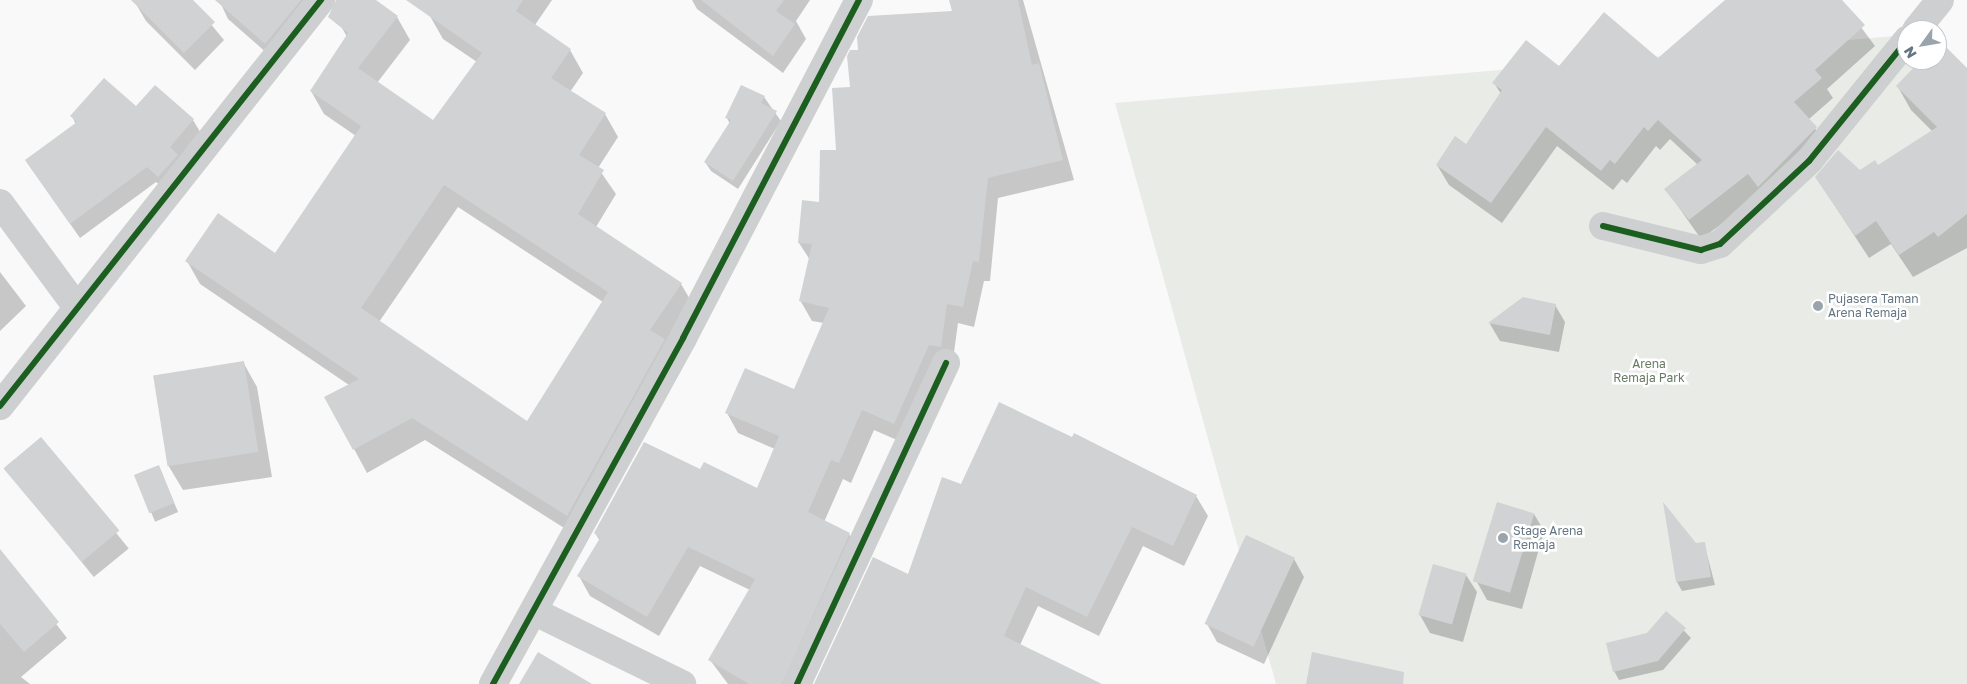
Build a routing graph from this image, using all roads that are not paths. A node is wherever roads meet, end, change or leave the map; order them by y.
1 (321, 0) edge
2 (856, 0) edge
3 (1940, 0) edge
4 (1924, 20) edge
5 (1897, 52) edge
6 (0, 203) edge
7 (1603, 226) dead end
8 (76, 306) junction
9 (946, 363) dead end
10 (0, 406) edge
11 (535, 612) junction
12 (493, 684) edge
13 (682, 684) edge
14 (797, 684) edge

1 - 8 street
2 - 11 street
3 - 4 street
5 - 7 street
6 - 8 street
8 - 10 street
9 - 14 street
11 - 12 street
11 - 13 street

